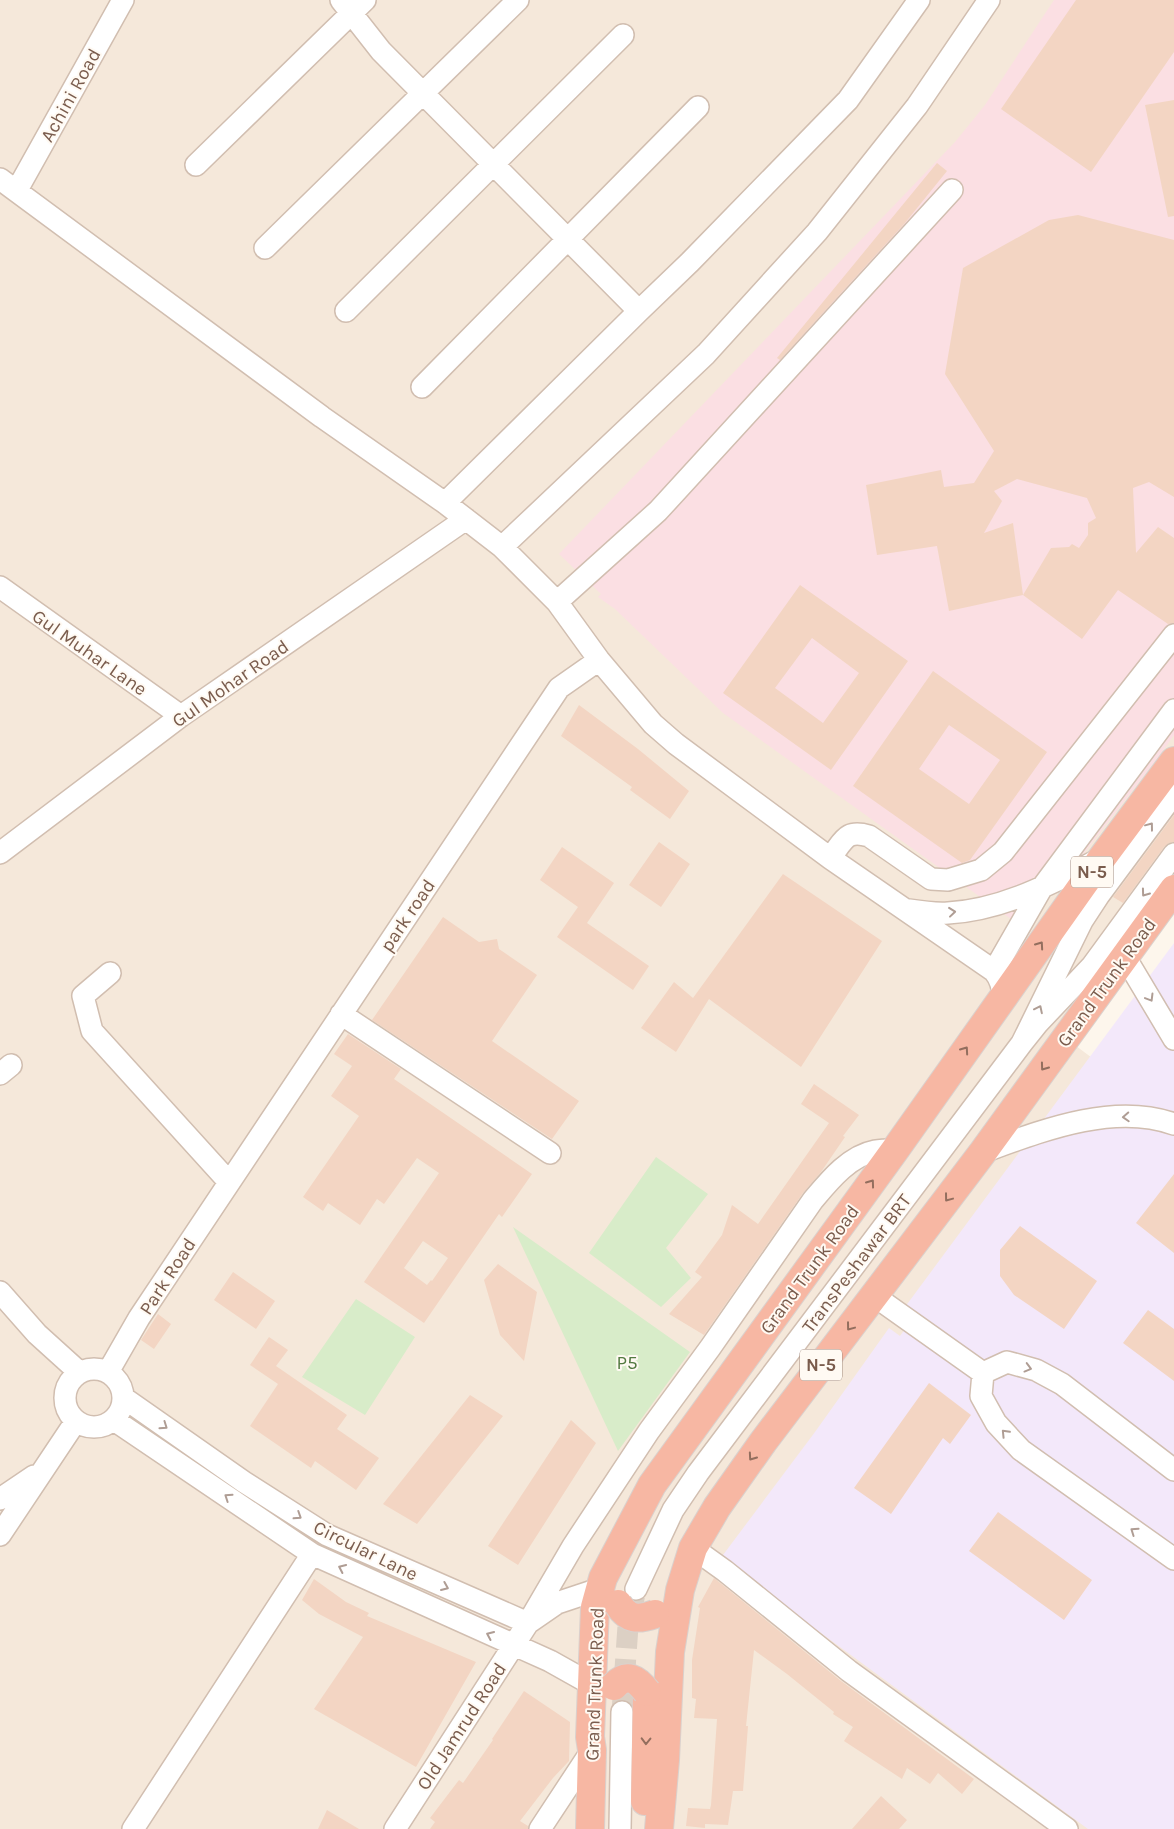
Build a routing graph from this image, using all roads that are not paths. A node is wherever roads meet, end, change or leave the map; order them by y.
1 (518, 0) edge
2 (918, 0) edge
3 (989, 0) edge
4 (116, 3) edge
5 (353, 4) edge
6 (623, 36) dead end
7 (423, 93) junction
8 (698, 107) dead end
9 (494, 164) junction
10 (196, 165) dead end
11 (8, 185) edge
12 (952, 190) dead end
13 (568, 239) junction
14 (265, 248) dead end
15 (346, 311) dead end
16 (639, 311) junction
17 (422, 387) dead end
18 (445, 503) junction
19 (466, 519) junction
20 (502, 547) junction
21 (0, 587) edge
22 (557, 602) junction
23 (1174, 635) edge
24 (599, 660) junction
25 (1174, 710) edge
26 (181, 716) junction
27 (1174, 761) edge
28 (1174, 794) edge
29 (0, 853) edge
30 (1174, 854) edge
31 (830, 858) junction
32 (1102, 858) junction
33 (1041, 889) junction
34 (1174, 889) edge
35 (904, 909) junction
36 (1125, 957) junction
37 (994, 970) junction
38 (110, 973) dead end
39 (1003, 998) junction
40 (341, 1014) junction
41 (1174, 1039) edge
42 (1022, 1043) junction
43 (1174, 1124) edge
44 (895, 1150) junction
45 (983, 1152) junction
46 (550, 1154) dead end
47 (229, 1182) junction
48 (0, 1292) edge
49 (874, 1295) junction
50 (79, 1372) junction
51 (108, 1372) junction
52 (983, 1373) junction
53 (124, 1398) junction
54 (114, 1420) junction
55 (76, 1421) junction
56 (42, 1470) junction
57 (1174, 1470) edge
58 (0, 1499) edge
59 (0, 1536) edge
60 (693, 1548) junction
61 (312, 1554) junction
62 (1174, 1559) edge
63 (680, 1590) junction
64 (597, 1596) junction
65 (528, 1623) junction
66 (513, 1646) junction
67 (581, 1676) junction
68 (622, 1712) tunnel mouth
69 (592, 1750) junction
70 (1052, 1825) edge
71 (133, 1829) edge
72 (395, 1829) edge
73 (540, 1829) edge
74 (590, 1829) edge
75 (606, 1829) edge
76 (620, 1829) edge
77 (645, 1829) edge
78 (659, 1829) edge

1 - 7 street
2 - 16 street
3 - 20 street
4 - 11 street, Achini Road
5 - 7 street
5 - 10 street
6 - 9 street
7 - 9 street
7 - 14 street
8 - 13 street
9 - 13 street
9 - 15 street
11 - 18 street
12 - 22 street
13 - 16 street
13 - 17 street
16 - 18 street
18 - 19 street
19 - 20 street
19 - 26 street, Gul Mohar Road
20 - 22 street
21 - 26 street, Gul Muhar Lane
22 - 24 street
23 - 31 street
24 - 31 street
24 - 40 street, park road
25 - 33 street
26 - 29 street, Gul Mohar Road
27 - 32 highway, Grand Trunk Road / N-5
42 -> 28 street, TransPeshawar BRT
30 -> 42 street, TransPeshawar BRT
31 - 35 street
32 - 33 street
39 -> 32 highway, Grand Trunk Road / N-5
35 -> 33 street
33 - 37 street
34 - 36 highway, Grand Trunk Road / N-5
35 - 37 street
36 -> 41 street
36 -> 45 highway, Grand Trunk Road / N-5
37 - 39 street
38 - 47 street
44 -> 39 highway, Grand Trunk Road / N-5
40 - 46 street
40 - 47 street, park road
42 - 64 street, TransPeshawar BRT
43 -> 45 street
64 -> 44 highway, Grand Trunk Road / N-5
44 - 65 street, Old Jamrud Road
45 -> 49 highway, Grand Trunk Road / N-5
47 - 51 street, Park Road
48 - 50 street
49 - 52 street
49 -> 60 highway, Grand Trunk Road / N-5
50 - 51 street
50 - 55 street
51 - 53 street
52 -> 57 street
62 -> 52 street
53 - 54 street
53 -> 65 street, Circular Lane
54 - 55 street
61 -> 54 street
55 - 56 street
56 - 58 street
56 - 59 street
60 - 63 highway, Grand Trunk Road / N-5
60 - 70 street
66 -> 61 street
61 - 71 street
63 - 64 highway, bridge
63 - 78 highway, Grand Trunk Road / N-5
64 - 65 street
64 - 67 highway, Grand Trunk Road
65 - 66 street, Old Jamrud Road
66 - 67 street
66 - 72 street, Old Jamrud Road
67 - 69 highway, Grand Trunk Road
67 - 75 highway
67 -> 77 highway, bridge
68 - 76 street
69 - 73 street
69 - 74 highway, Grand Trunk Road

